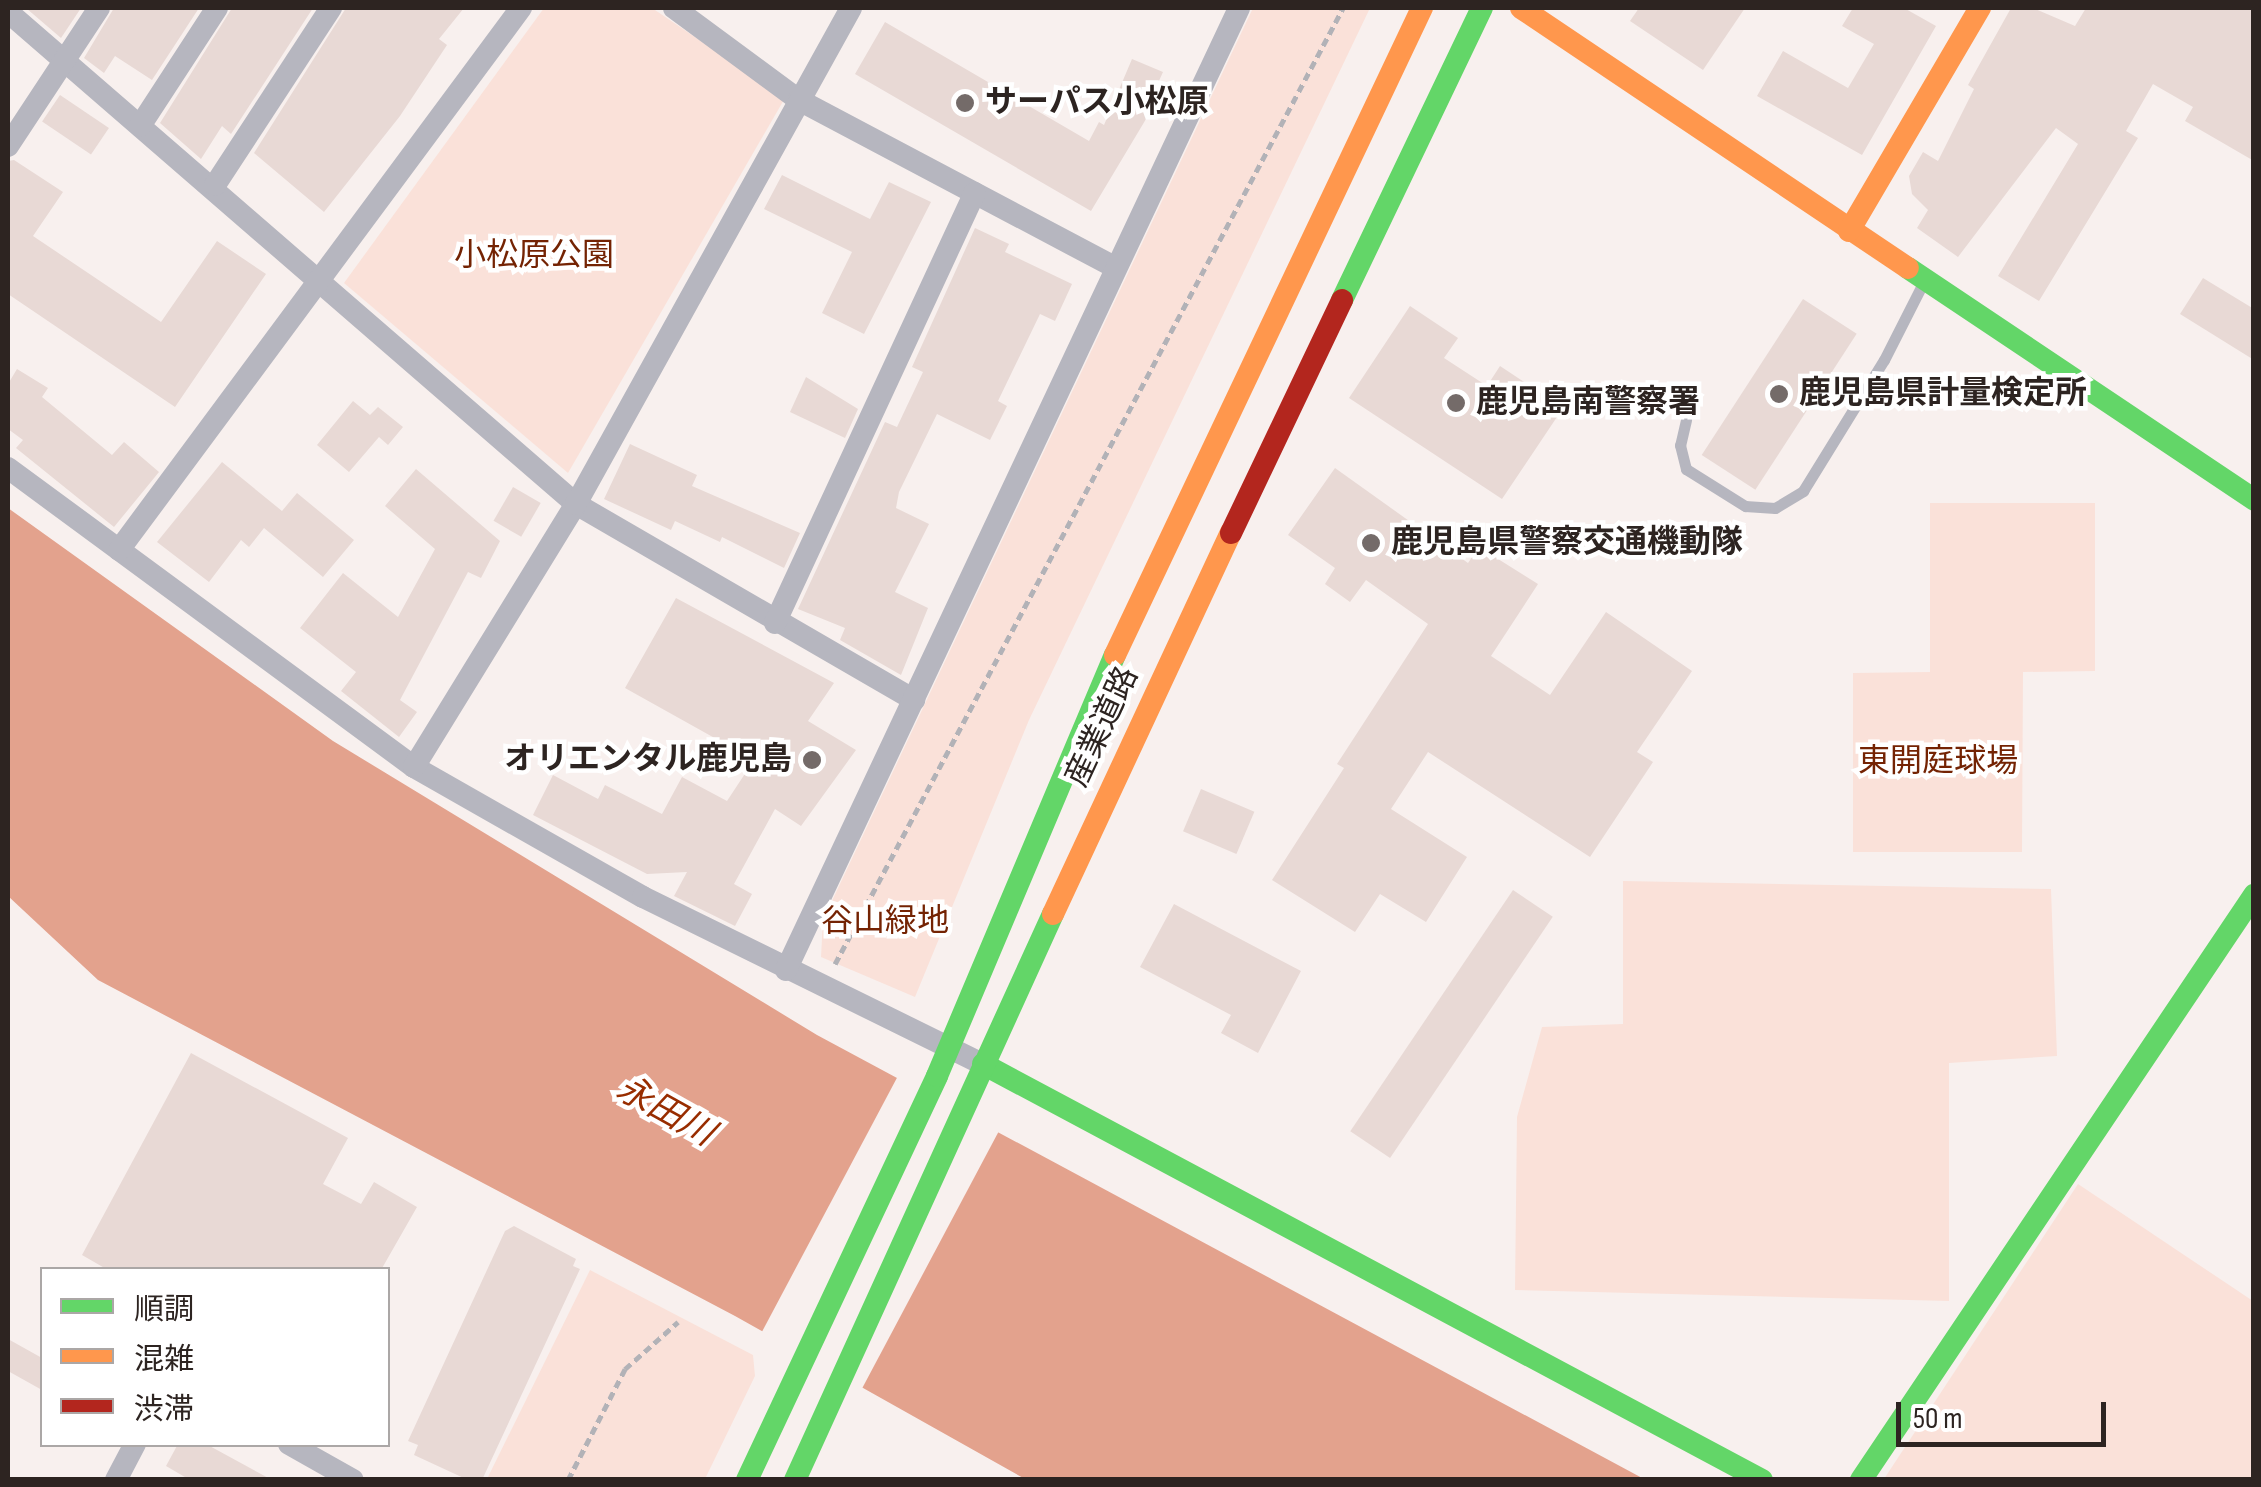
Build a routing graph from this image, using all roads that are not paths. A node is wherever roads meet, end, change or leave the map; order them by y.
1 (99, 8) edge
2 (217, 8) edge
3 (331, 8) edge
4 (522, 8) edge
5 (674, 8) edge
6 (851, 8) edge
7 (1239, 8) edge
8 (1422, 8) edge
9 (1482, 8) edge
10 (1521, 8) edge
11 (1980, 8) edge
12 (8, 12) edge
13 (64, 60) junction
14 (798, 100) junction
15 (140, 126) junction
16 (8, 146) edge
17 (214, 185) junction
18 (975, 193) junction
19 (1849, 231) junction
20 (1113, 266) junction
21 (1925, 279) junction
22 (320, 280) junction
23 (1686, 420) dead end
24 (8, 468) edge
25 (2254, 500) edge
26 (576, 504) junction
27 (119, 550) junction
28 (776, 623) junction
29 (914, 700) junction
30 (414, 767) junction
31 (2254, 896) edge
32 (786, 970) junction
33 (948, 1048) junction
34 (983, 1064) junction
35 (134, 1447) edge
36 (294, 1447) edge
37 (116, 1480) edge
38 (353, 1480) edge
39 (747, 1480) edge
40 (795, 1480) edge
41 (1762, 1480) edge
42 (1861, 1480) edge

1 - 13 street
2 - 15 street
3 - 17 street
4 - 22 street
5 - 14 street
6 - 14 street
7 - 20 street
8 - 33 main road, 産業道路
9 - 34 main road, 産業道路
10 - 19 main road
11 - 19 main road
12 - 13 street
13 - 15 street
13 - 16 street
14 - 18 street
14 - 26 street
15 - 17 street
17 - 22 street
18 - 20 street
18 - 28 street
19 - 21 main road
20 - 29 street
21 - 23 lane
21 - 25 main road
22 - 26 street
22 - 27 street
24 - 27 street
26 - 28 street
26 - 30 street
27 - 30 street
28 - 29 street
29 - 32 street
30 - 32 street
31 - 42 main road
32 - 33 street
33 - 34 street
33 - 39 main road, 産業道路
34 - 40 main road, 産業道路
34 - 41 main road
35 - 37 street
36 - 38 street

